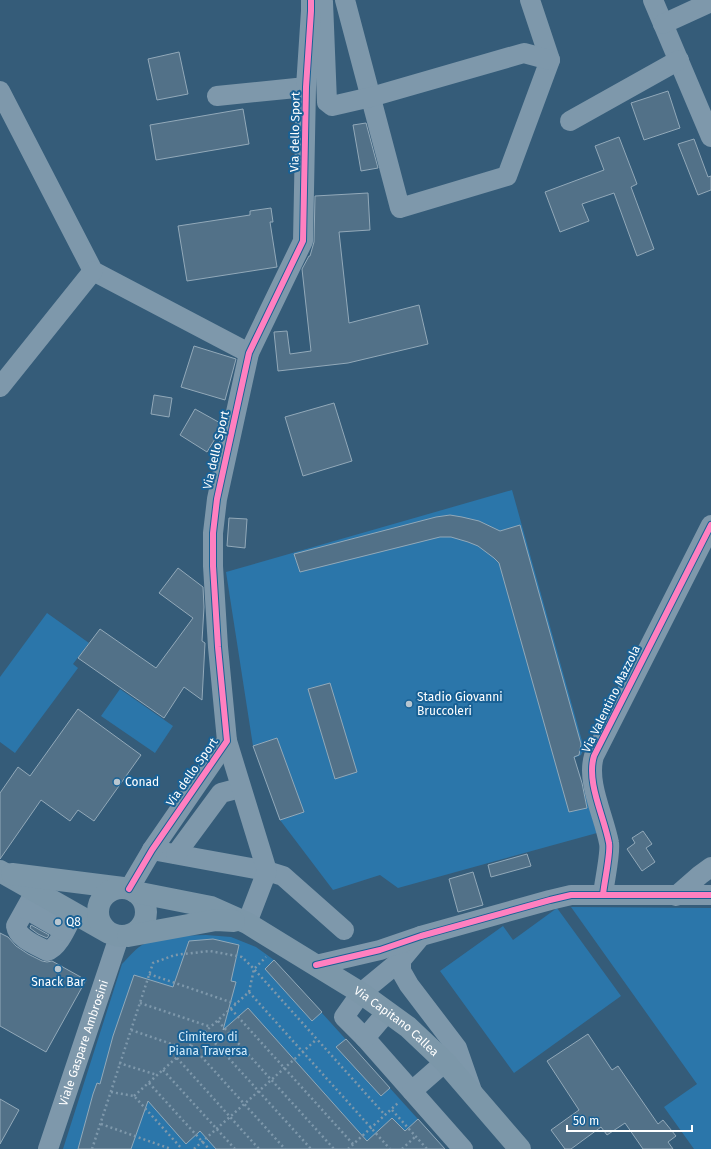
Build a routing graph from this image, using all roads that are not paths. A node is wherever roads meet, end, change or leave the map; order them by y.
1 (311, 0) edge
2 (323, 0) edge
3 (345, 0) edge
4 (530, 0) edge
5 (653, 0) edge
6 (711, 2) edge
7 (663, 24) junction
8 (550, 60) junction
9 (679, 60) junction
10 (306, 87) junction
11 (0, 91) edge
12 (218, 96) dead end
13 (371, 97) junction
14 (704, 99) edge
15 (570, 121) dead end
16 (711, 137) edge
17 (93, 271) junction
18 (250, 352) junction
19 (0, 387) edge
20 (710, 530) edge
21 (227, 741) junction
22 (240, 788) junction
23 (152, 850) junction
24 (176, 854) junction
25 (711, 867) edge
26 (267, 871) junction
27 (1, 872) edge
28 (130, 890) junction
29 (603, 895) junction
30 (711, 895) edge
31 (676, 896) junction
32 (27, 907) junction
33 (247, 923) junction
34 (65, 929) junction
35 (344, 930) dead end
36 (119, 936) junction
37 (421, 936) junction
38 (380, 950) junction
39 (400, 960) junction
40 (316, 965) junction
41 (361, 994) junction
42 (387, 1012) junction
43 (365, 1038) junction
44 (445, 1062) junction
45 (412, 1091) junction
46 (472, 1093) junction
47 (48, 1149) edge
48 (463, 1149) edge
49 (520, 1149) edge

1 - 10 street, Via dello Sport
2 - 13 street
3 - 13 street
4 - 8 street
5 - 7 street
6 - 7 street
7 - 9 street
8 - 13 street
8 - 13 street
9 - 14 street
9 - 15 street
10 - 12 street
10 - 18 street, Via dello Sport
11 - 17 street
14 - 16 street
17 - 18 street
17 - 19 street
18 - 21 street, Via dello Sport
20 - 29 street, Via Valentino Mazzola
21 - 22 street
21 - 23 street, Via dello Sport
22 - 24 street
22 - 26 street
23 - 24 street
23 - 28 street, Via dello Sport
24 - 26 street
25 - 31 street
26 - 33 street
26 - 35 street
27 - 28 main road, Via Capitano Callea
27 - 32 main road
28 - 33 main road, Via Capitano Callea
28 - 36 main road
28 - 36 main road
29 - 31 street
29 - 37 street
30 - 31 street
32 - 34 main road
32 - 34 street
33 - 36 main road
33 - 40 main road, Via Capitano Callea
34 - 36 main road
36 - 47 street, Viale Gaspare Ambrosini
37 - 38 street
37 - 39 street
38 - 40 street
38 - 41 street
39 - 41 street
39 - 46 street
40 - 41 main road, Via Capitano Callea
41 - 42 main road, Via Capitano Callea
41 - 43 street
42 - 43 street
42 - 44 main road, Via Capitano Callea
43 - 45 street
44 - 45 street
44 - 46 main road, Via Capitano Callea
45 - 48 street
46 - 49 main road, Via Capitano Callea

